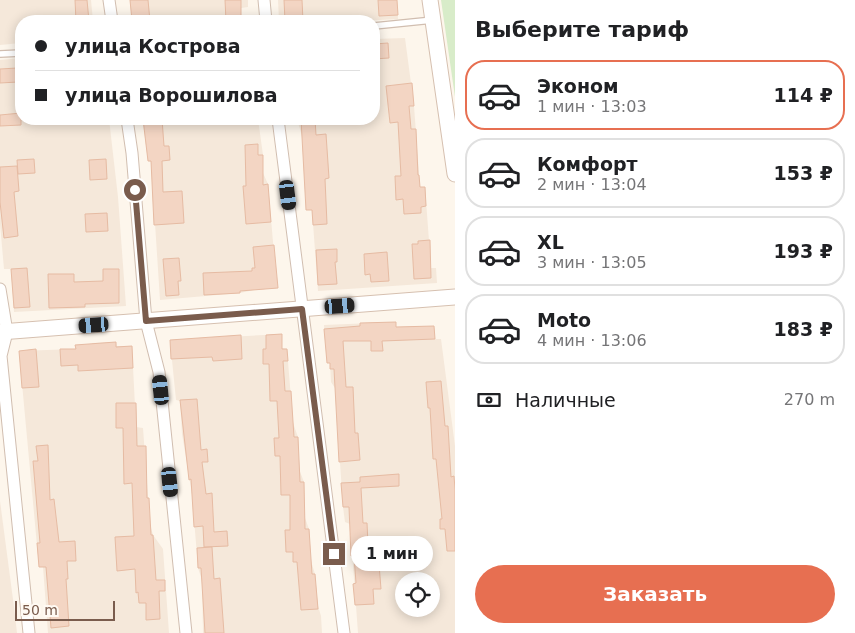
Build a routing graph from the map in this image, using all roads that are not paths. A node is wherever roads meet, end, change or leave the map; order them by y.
1 (109, 0) edge
2 (264, 0) edge
3 (430, 0) edge
4 (111, 15) edge
5 (265, 15) edge
6 (433, 20) junction
7 (380, 25) edge
8 (15, 53) edge
9 (0, 54) edge
10 (128, 125) edge
11 (279, 125) edge
12 (455, 174) edge
13 (0, 289) edge
14 (455, 297) edge
15 (302, 309) junction
16 (146, 321) junction
17 (3, 332) edge
18 (30, 633) edge
19 (186, 633) edge
20 (344, 633) edge

1 - 4 street
2 - 5 street
3 - 6 street
6 - 7 lane
6 - 12 street
8 - 9 lane
10 - 16 street
11 - 15 street
13 - 17 street
14 - 15 street
15 - 16 street
15 - 20 street
16 - 17 street
16 - 19 street
17 - 18 street

